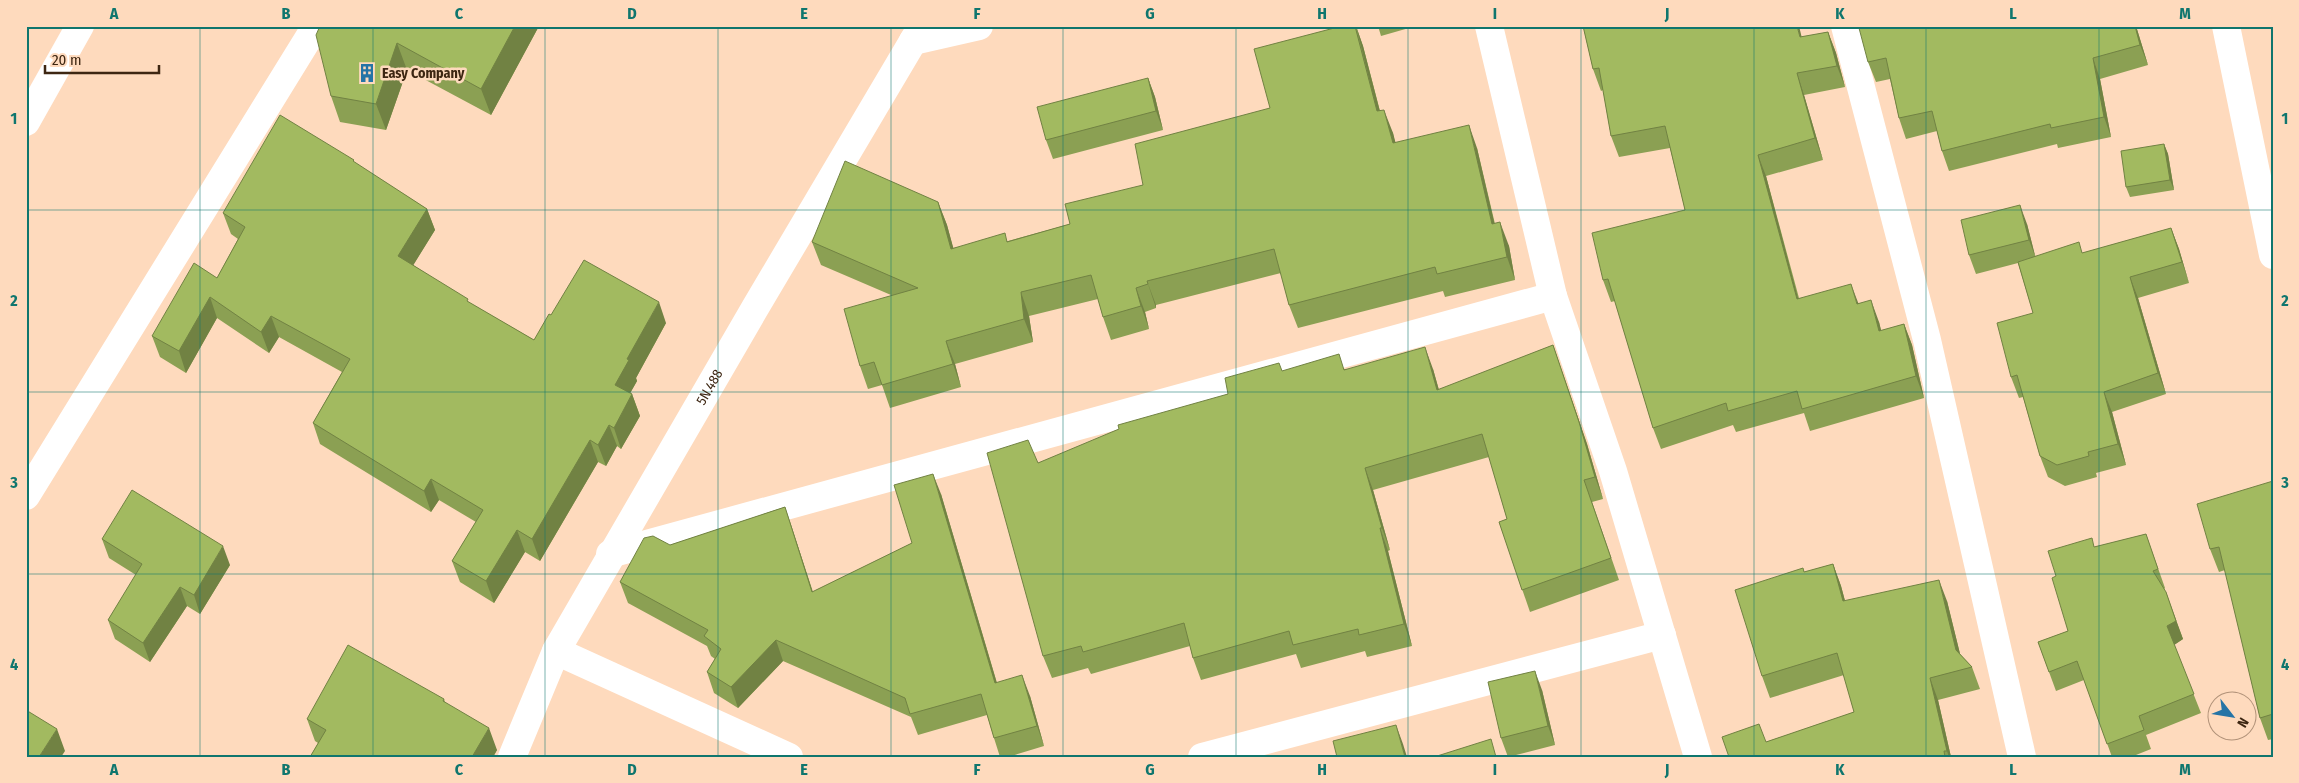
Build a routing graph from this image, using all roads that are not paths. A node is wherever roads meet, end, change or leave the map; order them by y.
1 (80, 26) edge
2 (316, 26) edge
3 (979, 26) edge
4 (1489, 26) edge
5 (1845, 26) edge
6 (2226, 26) edge
7 (918, 34) edge
8 (26, 122) edge
9 (2273, 255) edge
10 (1554, 296) junction
11 (26, 496) edge
12 (610, 554) junction
13 (1662, 635) junction
14 (556, 651) junction
15 (512, 757) edge
16 (789, 757) edge
17 (1202, 757) edge
18 (1698, 757) edge
19 (2022, 757) edge

1 - 8 street
2 - 11 street
3 - 7 street
4 - 10 street
5 - 19 street
6 - 9 street
7 - 12 street, 5N.488
10 - 12 street
10 - 13 street
12 - 14 street, 5N.488
13 - 17 street
13 - 18 street
14 - 15 street, 5N.488
14 - 16 street

